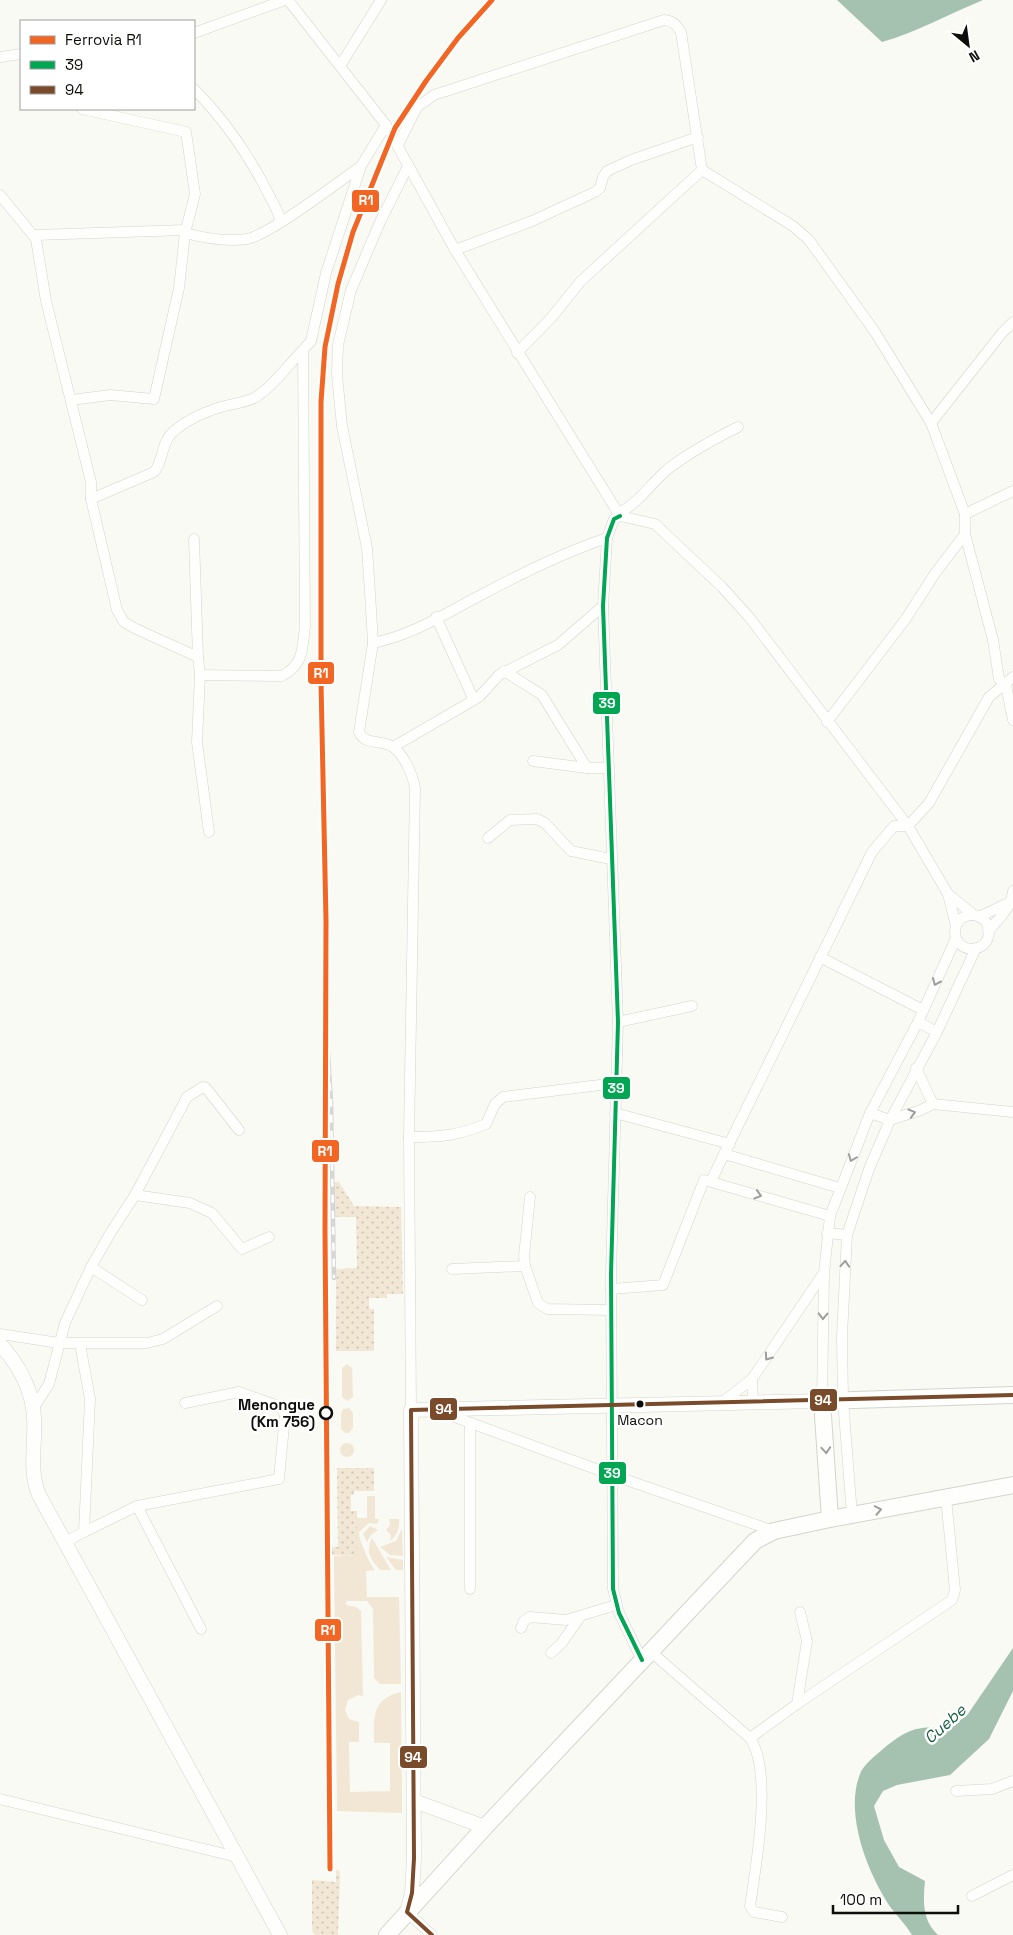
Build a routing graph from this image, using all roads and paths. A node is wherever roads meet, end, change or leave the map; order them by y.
1 (286, 0) edge
2 (381, 0) edge
3 (195, 33) edge
4 (20, 54) edge
5 (0, 56) edge
6 (340, 66) junction
7 (195, 90) edge
8 (87, 110) edge
9 (386, 125) junction
10 (698, 137) junction
11 (398, 145) junction
12 (362, 166) junction
13 (408, 166) junction
14 (702, 170) junction
15 (0, 195) edge
16 (280, 222) junction
17 (186, 233) junction
18 (36, 239) junction
19 (455, 250) junction
20 (1013, 322) edge
21 (303, 350) junction
22 (518, 353) junction
23 (71, 400) junction
24 (931, 423) junction
25 (738, 427) dead end
26 (1013, 491) edge
27 (91, 498) junction
28 (619, 514) junction
29 (965, 514) junction
30 (965, 534) junction
31 (607, 538) junction
32 (194, 539) dead end
33 (603, 606) junction
34 (436, 617) junction
35 (373, 643) junction
36 (198, 657) junction
37 (504, 672) junction
38 (200, 675) junction
39 (1009, 681) edge
40 (474, 698) junction
41 (1013, 720) edge
42 (827, 722) junction
43 (393, 747) junction
44 (533, 761) dead end
45 (587, 768) junction
46 (609, 768) junction
47 (908, 826) junction
48 (209, 832) dead end
49 (488, 838) dead end
50 (611, 859) junction
51 (948, 894) junction
52 (1012, 896) edge
53 (976, 916) junction
54 (956, 926) junction
55 (988, 930) junction
56 (956, 938) junction
57 (976, 948) junction
58 (820, 957) junction
59 (692, 1006) dead end
60 (924, 1010) junction
61 (618, 1022) junction
62 (918, 1022) junction
63 (937, 1032) junction
64 (916, 1068) junction
65 (616, 1083) junction
66 (933, 1104) junction
67 (870, 1112) junction
68 (1013, 1112) edge
69 (615, 1113) junction
70 (890, 1120) junction
71 (239, 1130) dead end
72 (410, 1137) junction
73 (730, 1144) junction
74 (724, 1154) junction
75 (711, 1181) junction
76 (840, 1188) junction
77 (135, 1195) junction
78 (530, 1196) dead end
79 (830, 1216) junction
80 (827, 1233) junction
81 (847, 1235) junction
82 (268, 1237) dead end
83 (525, 1266) junction
84 (92, 1267) junction
85 (452, 1269) dead end
86 (824, 1273) junction
87 (611, 1289) junction
88 (142, 1300) dead end
89 (218, 1306) dead end
90 (611, 1310) junction
91 (0, 1334) edge
92 (0, 1344) edge
93 (59, 1344) junction
94 (80, 1344) junction
95 (752, 1379) junction
96 (1013, 1395) edge
97 (843, 1400) junction
98 (822, 1401) junction
99 (184, 1403) dead end
100 (753, 1403) junction
101 (720, 1404) junction
102 (610, 1405) junction
103 (33, 1409) junction
104 (435, 1409) junction
105 (411, 1410) junction
106 (470, 1423) junction
107 (612, 1475) junction
108 (848, 1477) junction
109 (828, 1479) junction
110 (1013, 1485) edge
111 (946, 1498) junction
112 (137, 1506) junction
113 (852, 1515) junction
114 (830, 1519) junction
115 (774, 1531) junction
116 (84, 1532) junction
117 (65, 1542) junction
118 (470, 1589) dead end
119 (616, 1605) junction
120 (800, 1612) dead end
121 (580, 1617) junction
122 (521, 1628) dead end
123 (201, 1629) dead end
124 (551, 1653) dead end
125 (646, 1656) junction
126 (798, 1704) junction
127 (750, 1738) junction
128 (1013, 1781) edge
129 (956, 1791) dead end
130 (0, 1799) edge
131 (414, 1801) junction
132 (485, 1827) junction
133 (237, 1857) junction
134 (1013, 1875) edge
135 (972, 1896) dead end
136 (407, 1912) junction
137 (782, 1917) dead end
138 (280, 1935) edge
139 (387, 1935) edge
140 (432, 1935) edge

1 - 3 street
1 - 6 street
2 - 6 street
4 - 5 street
6 - 9 street
7 - 16 street
8 - 17 street
9 - 11 street
9 - 12 street
10 - 11 street
10 - 14 street
10 - 19 street
11 - 13 street
12 - 16 street
12 - 21 street
13 - 19 street
13 - 35 street
14 - 22 street
14 - 24 street
15 - 18 street
16 - 17 street
17 - 18 street
17 - 23 street
18 - 23 street
19 - 22 street
20 - 24 street
21 - 27 street
21 - 38 street
22 - 28 street
23 - 27 street
24 - 29 street
25 - 28 street
26 - 29 street
27 - 36 street
28 - 31 street
28 - 42 street
29 - 30 street
30 - 39 street
30 - 42 street
31 - 33 street
31 - 34 street
32 - 36 street
33 - 37 street
33 - 46 street
34 - 35 street
34 - 40 street
35 - 43 street
36 - 38 street
37 - 40 street
37 - 45 street
38 - 48 street
39 - 41 street
39 - 47 street
40 - 43 street
42 - 47 street
43 - 72 street
44 - 45 street
45 - 46 street
46 - 50 street
47 - 51 street
47 - 58 street
49 - 50 street
50 - 61 street
51 - 53 street
51 - 54 street
52 - 53 street
52 - 55 street
53 - 54 street
53 - 55 street
54 - 56 street
55 - 57 street
56 - 57 street
56 -> 60 street
57 - 63 street
58 - 60 street
58 - 73 street
59 - 61 street
60 - 62 street
61 - 65 street
62 - 63 street
62 - 67 street
63 - 64 street
64 - 66 street
64 - 70 street
65 - 69 street
65 - 72 street
66 - 68 street
70 -> 66 street
67 - 70 street
67 -> 76 street
69 - 73 street
69 - 87 street
70 - 81 street
71 - 77 street
72 - 105 street
73 - 74 street
74 - 75 street
74 - 76 street
75 -> 79 street
75 - 87 street
76 - 79 street
77 - 82 street
77 - 84 street
78 - 83 street
79 - 80 street
80 - 81 street
80 - 86 street
97 -> 81 street
83 - 85 street
83 - 90 street
84 - 88 street
84 - 93 street
86 -> 95 street
86 -> 98 street
87 - 90 street
89 - 94 street
90 - 102 street
91 - 93 street
92 - 103 main road
93 - 94 street
93 - 103 street
94 - 116 street
95 - 100 street
95 - 101 street
96 - 97 main road
97 - 98 main road
97 - 108 street
98 - 100 main road
98 -> 109 main road
99 - 112 street
100 - 101 main road
101 - 102 main road
102 - 104 main road
102 - 107 street
103 - 117 main road
104 - 105 main road
104 - 106 street
105 - 131 main road
106 - 107 street
106 - 118 street
107 - 115 street
107 - 119 street
108 - 109 street
108 - 113 street
109 - 114 main road
110 - 111 main road
113 -> 111 main road
111 - 126 street
112 - 116 street
112 - 123 street
113 - 114 main road
114 - 115 main road
115 - 125 main road
116 - 117 street
117 - 133 main road
119 - 121 street
119 - 125 street
120 - 126 street
121 - 122 street
121 - 124 street
125 - 127 street
125 - 132 main road
126 - 127 street
127 - 137 street
128 - 129 street
130 - 133 street
131 - 132 main road
131 - 136 main road
132 - 136 main road
133 - 138 main road
134 - 135 street
136 - 139 main road
136 - 140 street

